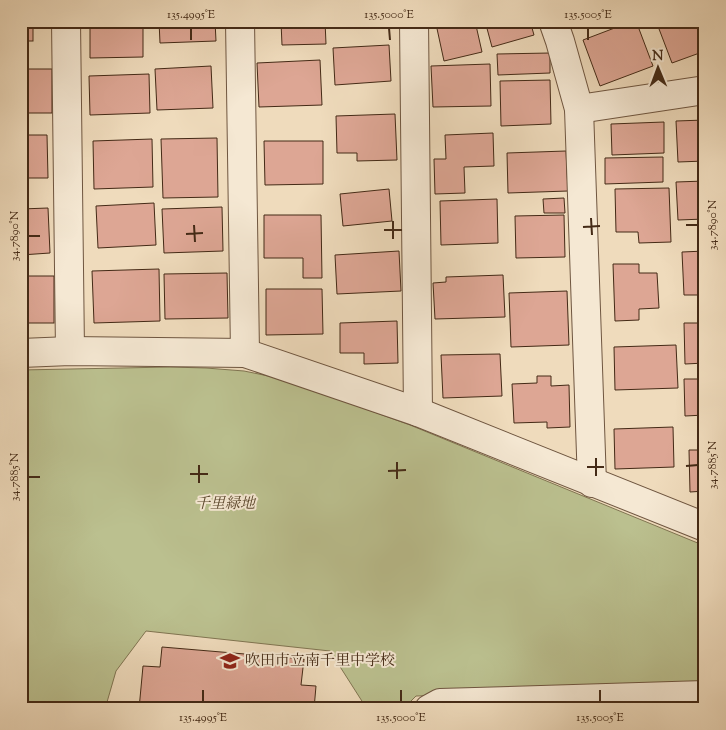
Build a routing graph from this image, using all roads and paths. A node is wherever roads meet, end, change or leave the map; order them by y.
1 (66, 21) edge
2 (240, 21) edge
3 (414, 21) edge
4 (553, 21) edge
5 (705, 90) edge
6 (579, 109) junction
7 (70, 351) junction
8 (21, 353) edge
9 (245, 354) junction
10 (418, 412) junction
11 (592, 483) junction
12 (705, 527) edge
13 (705, 695) edge
14 (705, 702) edge
15 (429, 709) edge
16 (677, 709) edge

1 - 7 street
2 - 9 street
3 - 10 street
4 - 6 street
5 - 6 street
6 - 11 street
7 - 8 street
7 - 9 street
9 - 10 street
10 - 11 street
11 - 12 street
13 - 15 street
14 - 16 street

